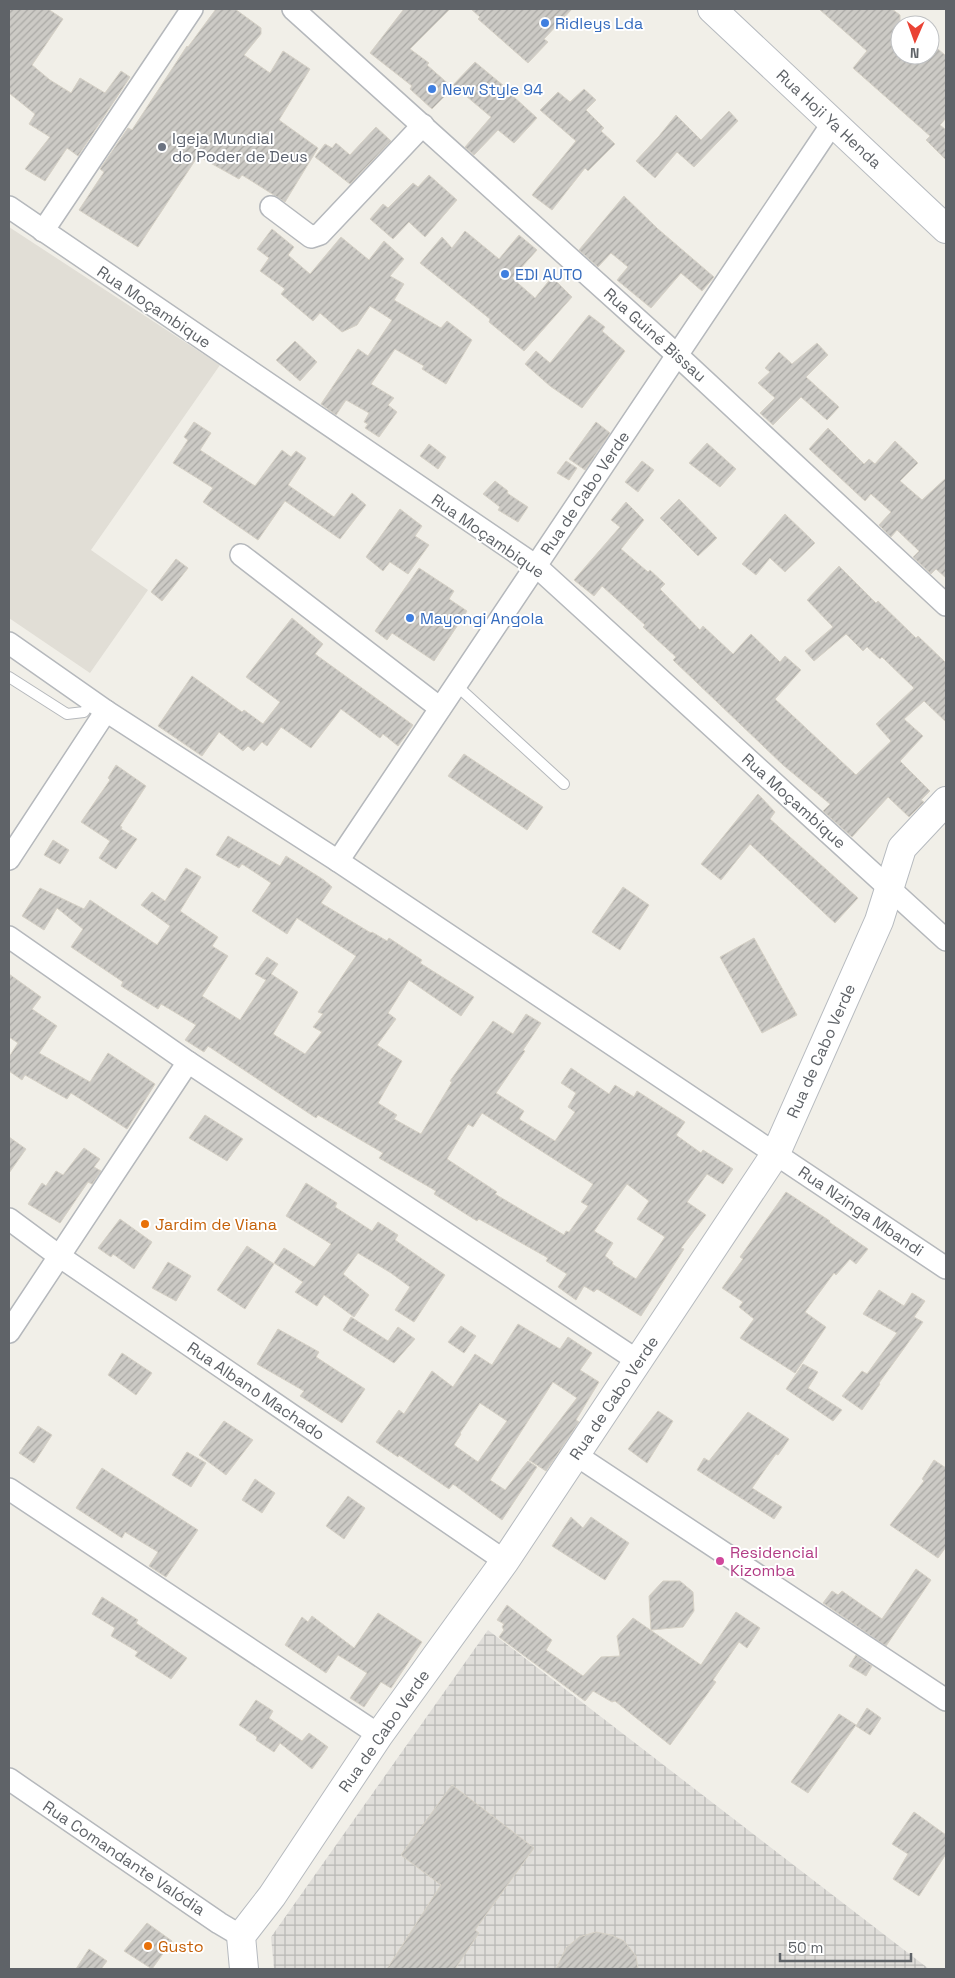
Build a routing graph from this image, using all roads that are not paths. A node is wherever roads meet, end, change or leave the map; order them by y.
1 (192, 9) edge
2 (293, 9) edge
3 (712, 9) edge
4 (832, 124) junction
5 (423, 125) junction
6 (9, 207) edge
7 (271, 207) dead end
8 (946, 229) edge
9 (43, 231) junction
10 (677, 355) junction
11 (241, 554) dead end
12 (536, 566) junction
13 (946, 605) edge
14 (9, 643) edge
15 (9, 677) edge
16 (456, 685) junction
17 (99, 705) junction
18 (440, 708) junction
19 (564, 784) dead end
20 (946, 801) edge
21 (9, 859) edge
22 (338, 861) junction
23 (889, 889) junction
24 (9, 937) edge
25 (946, 940) edge
26 (188, 1062) junction
27 (776, 1154) junction
28 (9, 1219) edge
29 (59, 1256) junction
30 (946, 1268) edge
31 (9, 1332) edge
32 (638, 1361) junction
33 (576, 1454) junction
34 (9, 1489) edge
35 (505, 1562) junction
36 (946, 1700) edge
37 (379, 1735) junction
38 (9, 1779) edge
39 (241, 1936) junction
40 (244, 1969) edge

1 - 9 street
2 - 5 street, Rua Guiné Bissau
3 - 4 main road, Rua Hoji Ya Henda
4 - 8 main road, Rua Hoji Ya Henda
4 - 10 street, Rua de Cabo Verde
5 - 7 street
5 - 10 street, Rua Guiné Bissau
6 - 9 street, Rua Moçambique
9 - 12 street, Rua Moçambique
10 - 12 street, Rua de Cabo Verde
10 - 13 street, Rua Guiné Bissau
11 - 18 street
12 - 16 street, Rua de Cabo Verde
12 - 23 street, Rua Moçambique
14 - 17 street, Rua Nzinga Mbandi
15 - 17 lane
16 - 18 street, Rua de Cabo Verde
16 - 19 lane
17 - 21 street
17 - 22 street, Rua Nzinga Mbandi
18 - 22 street, Rua de Cabo Verde
20 - 23 main road, Rua de Cabo Verde
22 - 27 street, Rua Nzinga Mbandi
23 - 25 street, Rua Moçambique
23 - 27 main road, Rua de Cabo Verde
24 - 26 street
26 - 29 street
26 - 32 street
27 - 30 street, Rua Nzinga Mbandi
27 - 32 main road, Rua de Cabo Verde
28 - 29 street, Rua Albano Machado
29 - 31 street
29 - 35 street, Rua Albano Machado
32 - 33 main road, Rua de Cabo Verde
33 - 35 main road, Rua de Cabo Verde
33 - 36 street
34 - 37 street
35 - 37 main road, Rua de Cabo Verde
37 - 39 main road, Rua de Cabo Verde
38 - 39 street, Rua Comandante Valódia
39 - 40 main road

